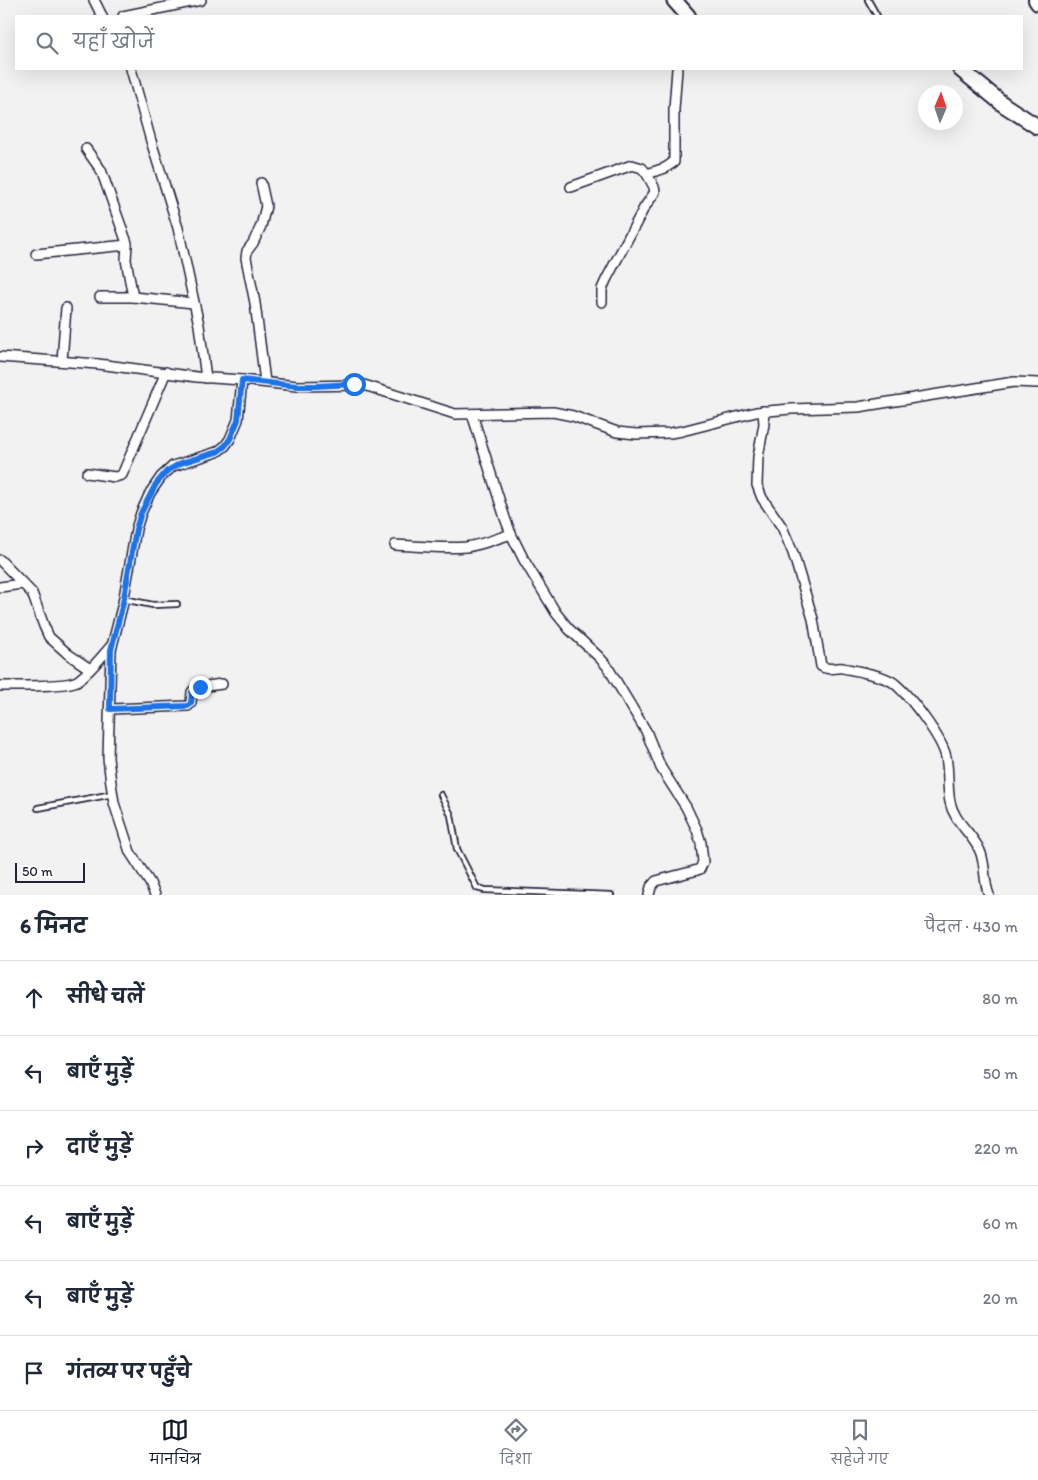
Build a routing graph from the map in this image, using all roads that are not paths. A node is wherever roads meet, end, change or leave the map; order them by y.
1 (94, 0) edge
2 (201, 0) edge
3 (674, 0) edge
4 (868, 0) edge
5 (102, 15) edge
6 (128, 15) edge
7 (687, 15) edge
8 (876, 15) edge
9 (131, 70) edge
10 (677, 70) edge
11 (961, 70) edge
12 (1038, 127) edge
13 (86, 149) dead end
14 (647, 174) junction
15 (261, 183) dead end
16 (571, 187) dead end
17 (127, 245) junction
18 (36, 254) dead end
19 (100, 297) dead end
20 (133, 297) junction
21 (602, 302) dead end
22 (194, 303) junction
23 (66, 308) dead end
24 (0, 357) edge
25 (62, 361) junction
26 (166, 372) junction
27 (206, 378) junction
28 (242, 380) junction
29 (265, 382) junction
30 (1038, 383) edge
31 (763, 411) junction
32 (472, 414) junction
33 (87, 473) dead end
34 (511, 534) junction
35 (395, 545) dead end
36 (0, 560) edge
37 (22, 584) junction
38 (0, 586) edge
39 (123, 599) junction
40 (177, 604) dead end
41 (112, 645) junction
42 (90, 669) junction
43 (222, 684) dead end
44 (0, 686) edge
45 (110, 709) junction
46 (113, 794) junction
47 (441, 795) dead end
48 (38, 808) dead end
49 (155, 895) edge
50 (611, 895) edge
51 (649, 895) edge
52 (989, 895) edge

1 - 5 street
2 - 6 street
3 - 7 street
4 - 8 lane
9 - 22 street
10 - 14 street
11 - 12 street
13 - 17 street
14 - 16 street
14 - 21 street
15 - 29 street
17 - 18 street
17 - 20 street
19 - 20 street
20 - 22 street
22 - 27 street
23 - 25 street
24 - 25 street
25 - 26 street
26 - 27 street
26 - 33 street
27 - 28 street
28 - 29 street
28 - 39 street
29 - 32 street
30 - 31 street
31 - 32 street
31 - 52 street
32 - 34 street
34 - 35 street
34 - 51 street
36 - 37 street
37 - 38 street
37 - 42 street
39 - 40 lane
39 - 41 street
41 - 42 street
41 - 45 street
42 - 44 street
43 - 45 street
45 - 46 street
46 - 48 lane
46 - 49 street
47 - 50 lane

